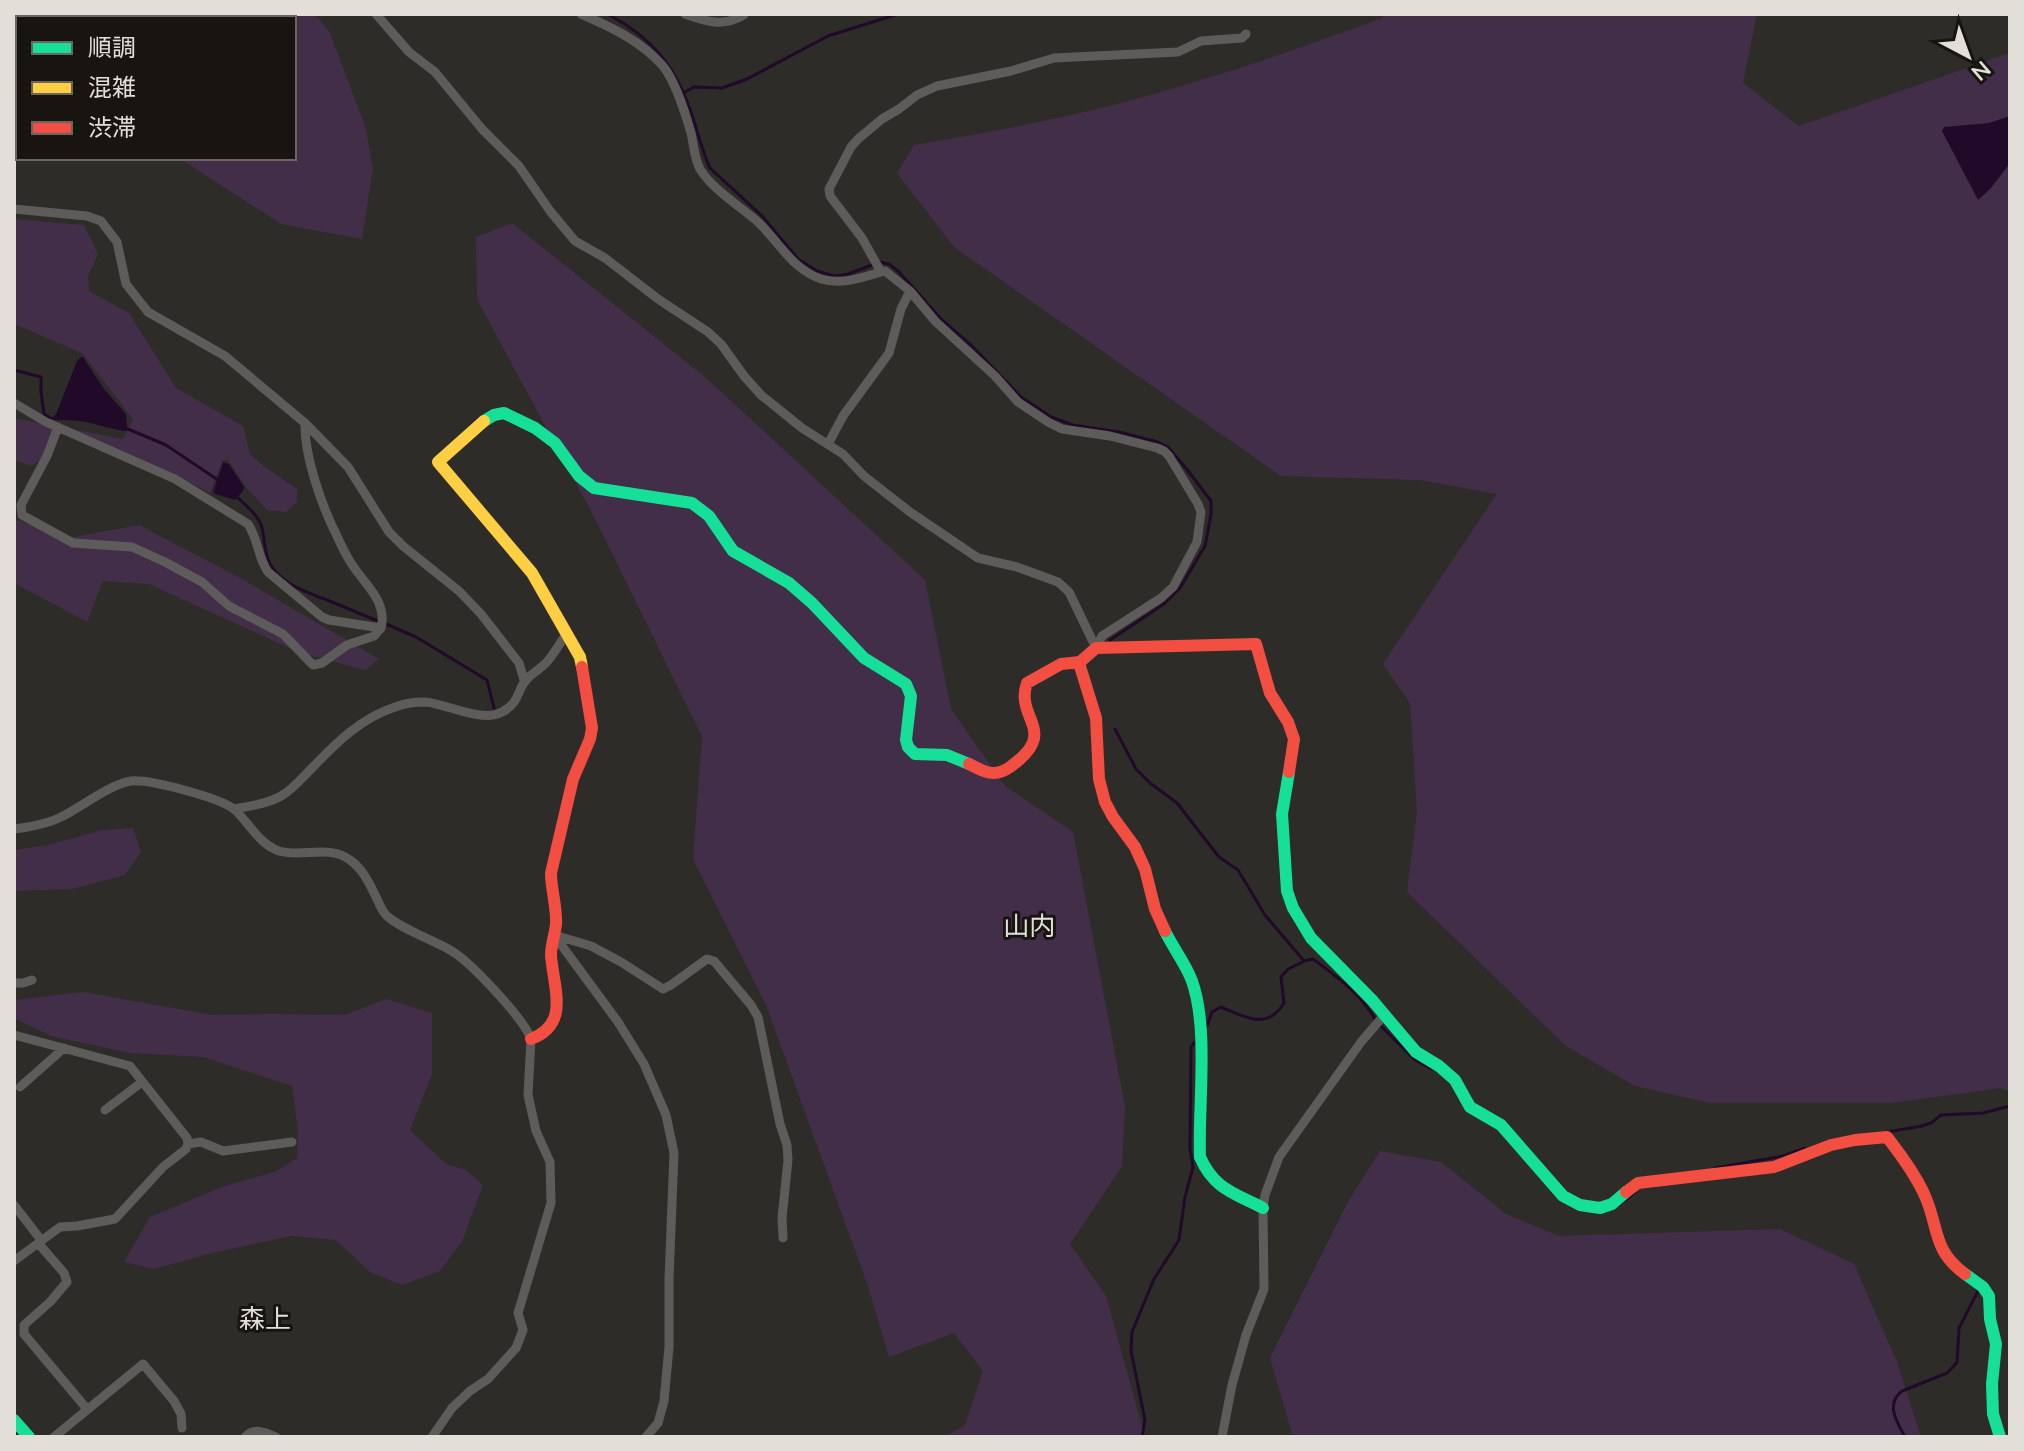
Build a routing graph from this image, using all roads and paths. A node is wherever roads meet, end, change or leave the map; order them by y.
1 (376, 14) edge
2 (581, 14) edge
3 (685, 14) edge
4 (744, 15) edge
5 (1246, 34) dead end
6 (14, 209) edge
7 (878, 266) junction
8 (910, 291) junction
9 (14, 403) edge
10 (305, 423) junction
11 (58, 427) junction
12 (828, 444) junction
13 (381, 628) junction
14 (567, 633) junction
15 (1096, 648) junction
16 (1079, 663) junction
17 (524, 680) junction
18 (234, 809) junction
19 (14, 829) edge
20 (554, 935) junction
21 (32, 980) dead end
22 (14, 983) edge
23 (1380, 1021) junction
24 (14, 1035) edge
25 (531, 1039) junction
26 (64, 1048) junction
27 (142, 1082) junction
28 (20, 1087) dead end
29 (105, 1110) dead end
30 (292, 1142) dead end
31 (188, 1144) junction
32 (14, 1205) edge
33 (1263, 1208) junction
34 (783, 1238) dead end
35 (40, 1242) junction
36 (14, 1261) edge
37 (87, 1409) junction
38 (14, 1420) edge
39 (182, 1428) dead end
40 (29, 1437) edge
41 (54, 1437) edge
42 (245, 1437) edge
43 (276, 1437) edge
44 (432, 1437) edge
45 (646, 1437) edge
46 (1222, 1437) edge
47 (2000, 1437) edge

1 - 12 street
2 - 7 street
3 - 4 street
5 - 7 street
6 - 10 street
7 - 8 street
8 - 12 street
8 - 15 street
9 - 11 street
10 - 13 street
10 - 17 street
11 - 13 street
11 - 13 street
12 - 15 street
14 - 16 street
14 - 17 street
14 - 20 street
15 - 16 street
15 - 23 street
16 - 33 street
17 - 18 street
18 - 19 street
18 - 25 street
20 - 25 street
20 - 34 street
20 - 45 street
21 - 22 street
23 - 33 street
23 - 47 street
24 - 26 street
25 - 44 street
26 - 27 street
26 - 28 street
27 - 29 street
27 - 31 street
30 - 31 street
31 - 35 street
32 - 35 street
33 - 46 street
35 - 36 street
35 - 37 street
37 - 39 street
37 - 41 street
38 - 40 street
42 - 43 street

